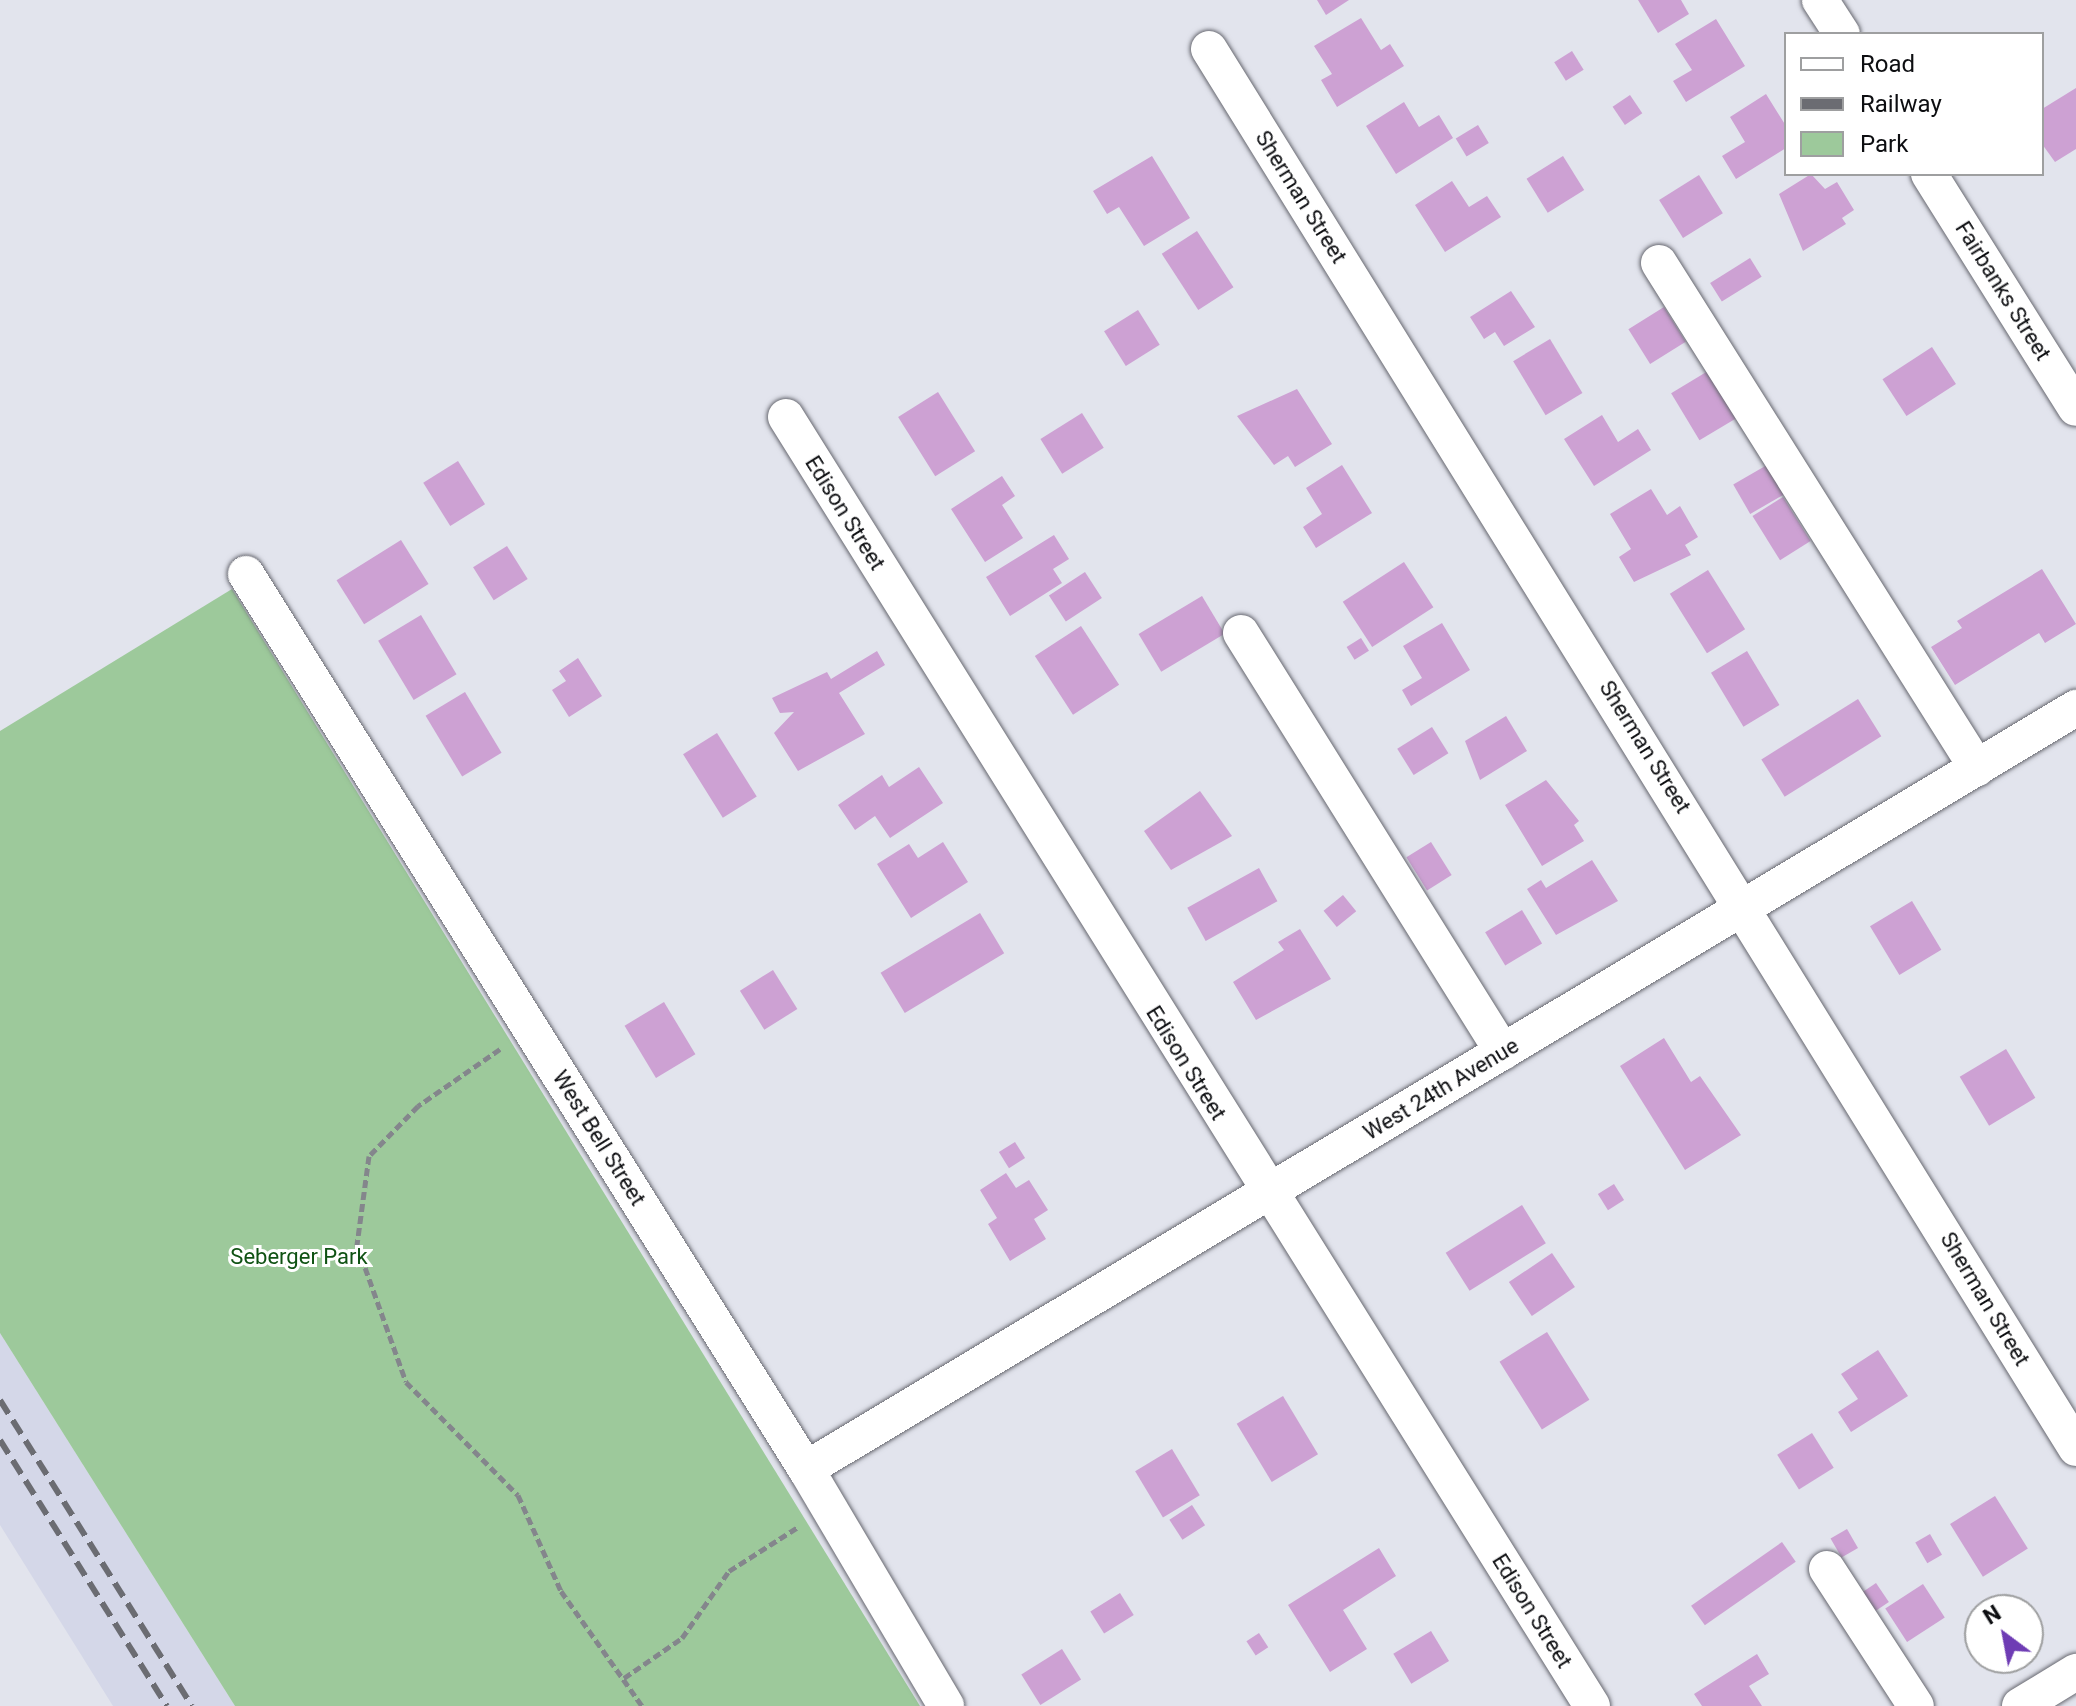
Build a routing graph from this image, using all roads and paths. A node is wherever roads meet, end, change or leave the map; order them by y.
1 (1820, 0) edge
2 (1841, 32) edge
3 (1209, 49) dead end
4 (1930, 176) edge
5 (1659, 263) dead end
6 (2076, 408) edge
7 (786, 417) dead end
8 (246, 574) dead end
9 (1241, 633) dead end
10 (2076, 708) edge
11 (1977, 768) junction
12 (1746, 908) junction
13 (533, 1033) junction
14 (1503, 1052) junction
15 (1266, 1192) junction
16 (2076, 1448) edge
17 (806, 1469) junction
18 (827, 1510) junction
19 (1827, 1569) dead end
20 (2076, 1672) edge
21 (624, 1678) junction
22 (642, 1706) edge
23 (946, 1706) edge
24 (1592, 1706) edge
25 (1916, 1706) edge
26 (2020, 1706) edge

1 - 2 street
3 - 12 street, Sherman Street
4 - 6 street, Fairbanks Street
5 - 11 street
7 - 15 street, Edison Street
8 - 13 street, West Bell Street
9 - 14 street
10 - 11 street, West 24th Avenue
11 - 12 street, West 24th Avenue
12 - 14 street, West 24th Avenue
12 - 16 street, Sherman Street
13 - 17 street, West Bell Street
13 - 21 path
14 - 15 street, West 24th Avenue
15 - 17 street, West 24th Avenue
15 - 24 street, Edison Street
17 - 18 street, West Bell Street
18 - 21 path
18 - 23 street, West Bell Street
19 - 25 street
20 - 26 street
21 - 22 path

